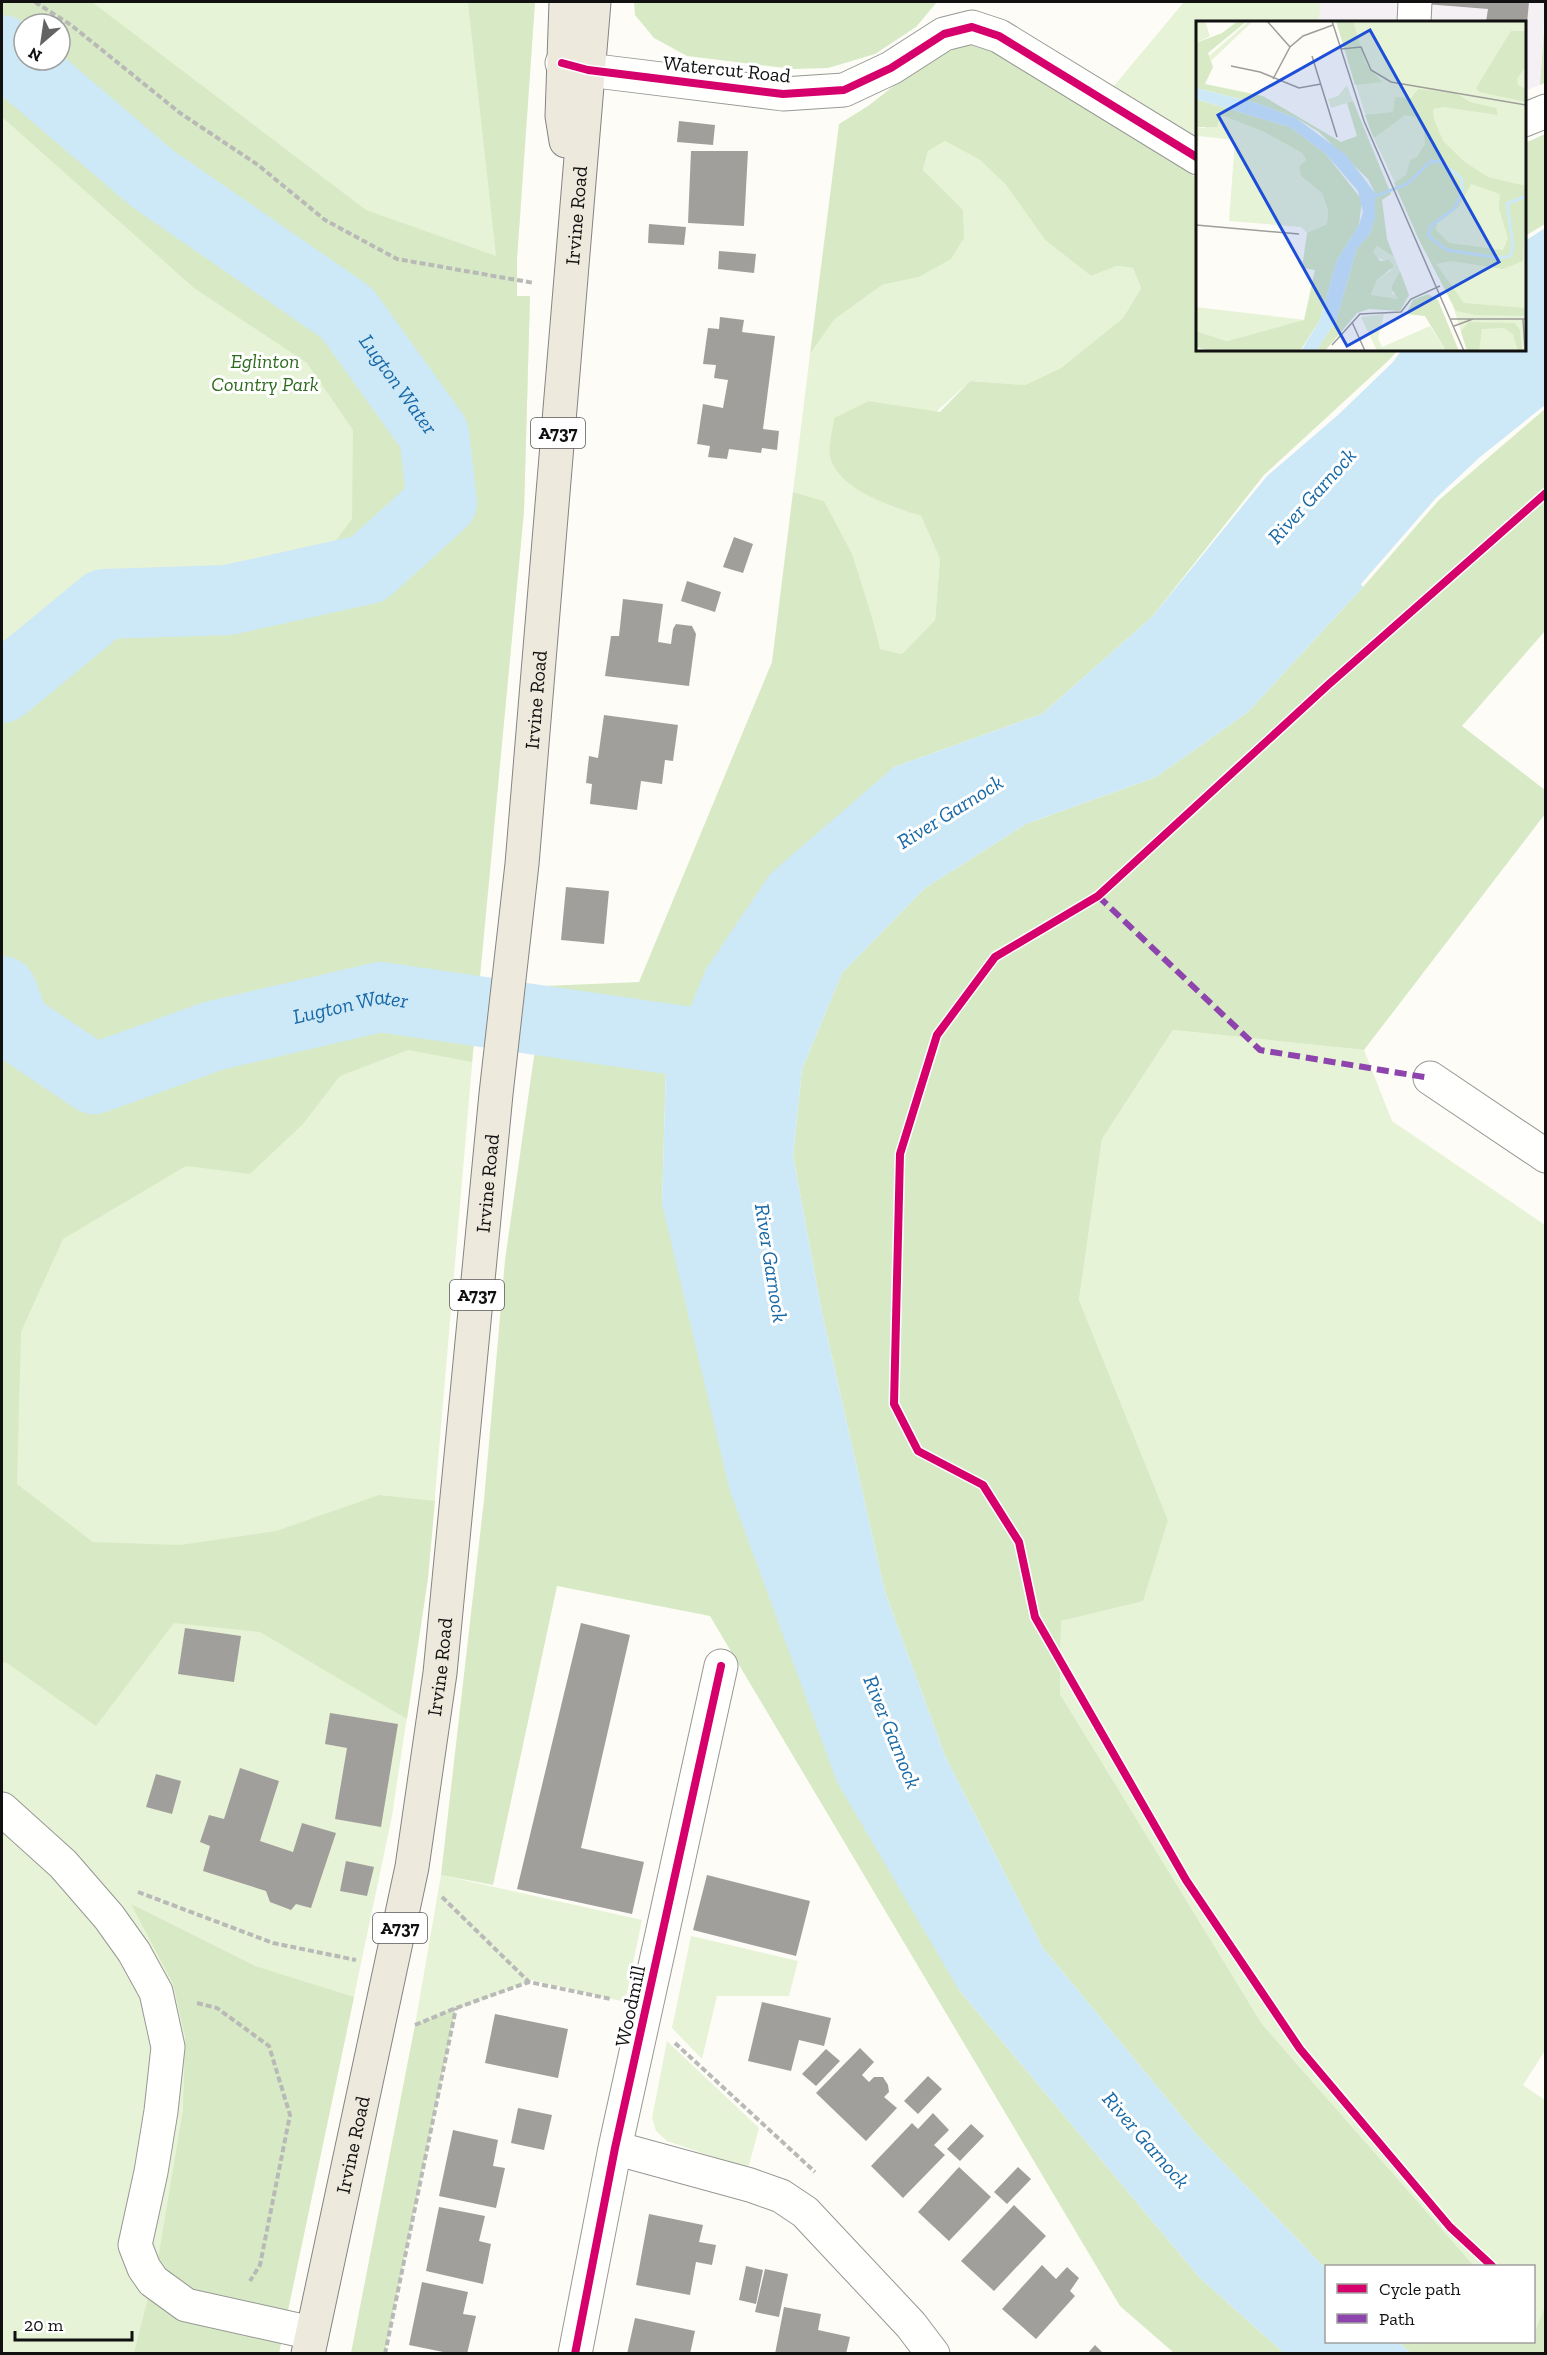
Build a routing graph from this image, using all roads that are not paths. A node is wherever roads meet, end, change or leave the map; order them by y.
1 (566, 2) edge
2 (594, 2) edge
3 (1415, 2) edge
4 (1414, 21) edge
5 (575, 67) junction
6 (1545, 111) edge
7 (1526, 119) edge
8 (1196, 157) edge
9 (1430, 1078) dead end
10 (1545, 1156) edge
11 (721, 1666) dead end
12 (2, 1809) edge
13 (615, 2148) junction
14 (310, 2343) edge
15 (575, 2354) edge
16 (933, 2354) edge

1 - 5 main road
2 - 5 main road, Irvine Road / A737
3 - 4 street
5 - 8 street, Watercut Road
5 - 14 main road, Irvine Road / A737
6 - 7 street
9 - 10 street
11 - 13 street, Woodmill
12 - 14 street
13 - 15 street, Woodmill
13 - 16 street

